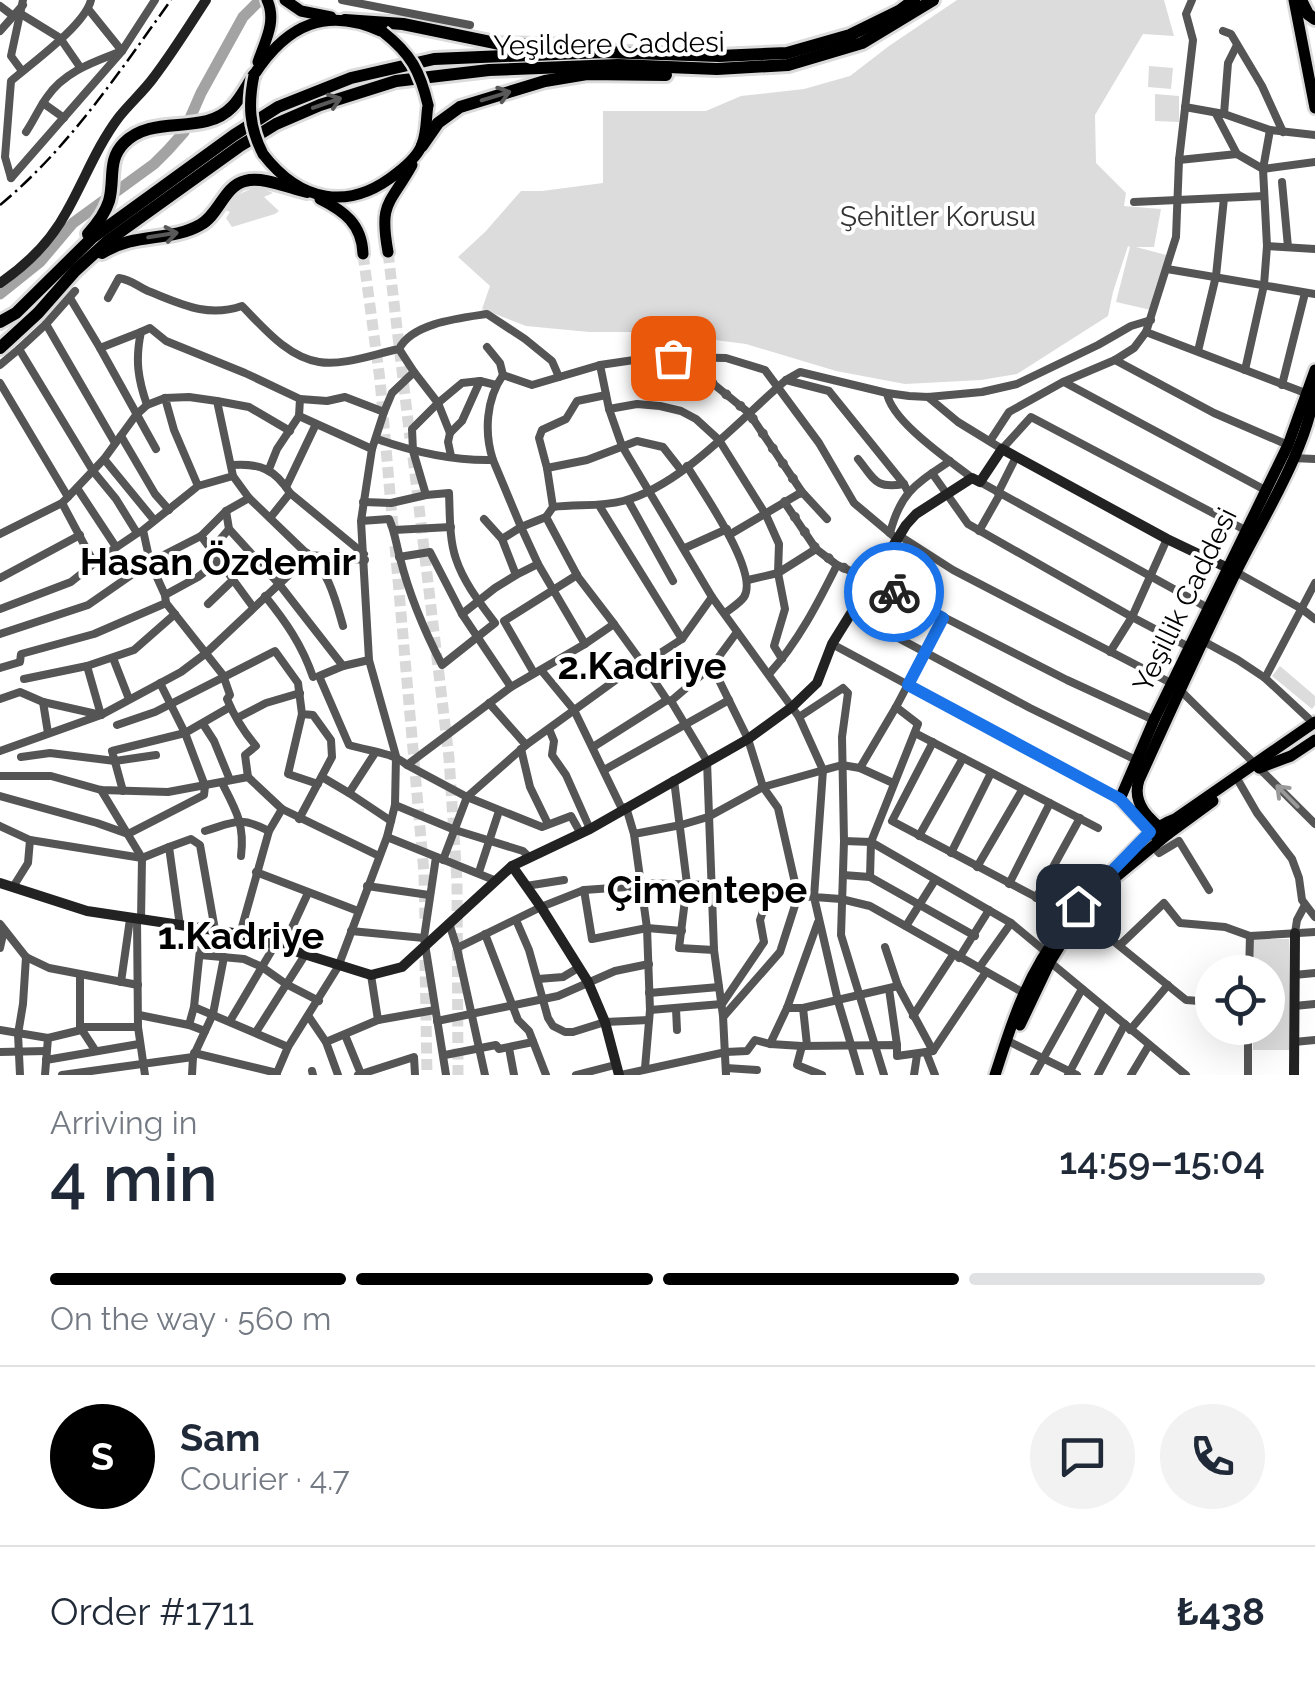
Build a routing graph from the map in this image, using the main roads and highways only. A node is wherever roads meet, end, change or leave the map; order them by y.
1 (267, 0) edge
2 (285, 0) edge
3 (914, 0) edge
4 (932, 0) edge
5 (1299, 1) edge
6 (1315, 19) edge
7 (345, 20) junction
8 (719, 56) junction
9 (788, 65) junction
10 (254, 74) junction
11 (1315, 76) edge
12 (1315, 108) edge
13 (422, 146) junction
14 (307, 192) junction
15 (388, 252) tunnel mouth
16 (364, 254) tunnel mouth
17 (56, 272) junction
18 (75, 272) junction
19 (0, 320) edge
20 (0, 348) edge
21 (1315, 370) edge
22 (1315, 380) edge
23 (1291, 452) junction
24 (1232, 569) junction
25 (1176, 687) junction
26 (1313, 718) edge
27 (1315, 730) edge
28 (1315, 740) edge
29 (1292, 742) junction
30 (1258, 764) junction
31 (1158, 835) junction
32 (1048, 957) junction
33 (998, 1075) edge

1 - 10 main road
2 - 7 main road
3 - 8 highway, Yeşildere Caddesi
4 - 9 highway, Yeşildere Caddesi
5 - 6 highway
5 - 11 main road
5 - 12 main road
7 - 8 highway
7 - 10 main road
7 - 13 main road, bridge
8 - 17 highway, Yeşildere Caddesi
13 -> 9 highway
18 -> 9 highway, Yeşildere Caddesi
10 - 14 main road, bridge
10 - 17 highway
13 - 14 main road
13 - 15 main road
14 - 16 main road
18 -> 14 highway
17 - 19 highway, Yeşildere Caddesi
18 - 20 highway, Yeşildere Caddesi
21 - 23 main road, Yeşillik Caddesi
22 - 23 main road, Yeşillik Caddesi
23 - 24 main road, Yeşillik Caddesi
23 - 24 main road, Yeşillik Caddesi
24 - 25 main road, Yeşillik Caddesi
24 - 25 main road, Yeşillik Caddesi
25 - 31 main road, Yeşillik Caddesi
25 - 31 main road, Yeşillik Caddesi
26 - 29 main road
26 - 30 main road
27 - 29 main road
28 - 30 main road
29 - 30 main road
30 - 31 main road
30 - 31 main road
31 - 32 main road
32 - 33 main road
32 - 33 main road

